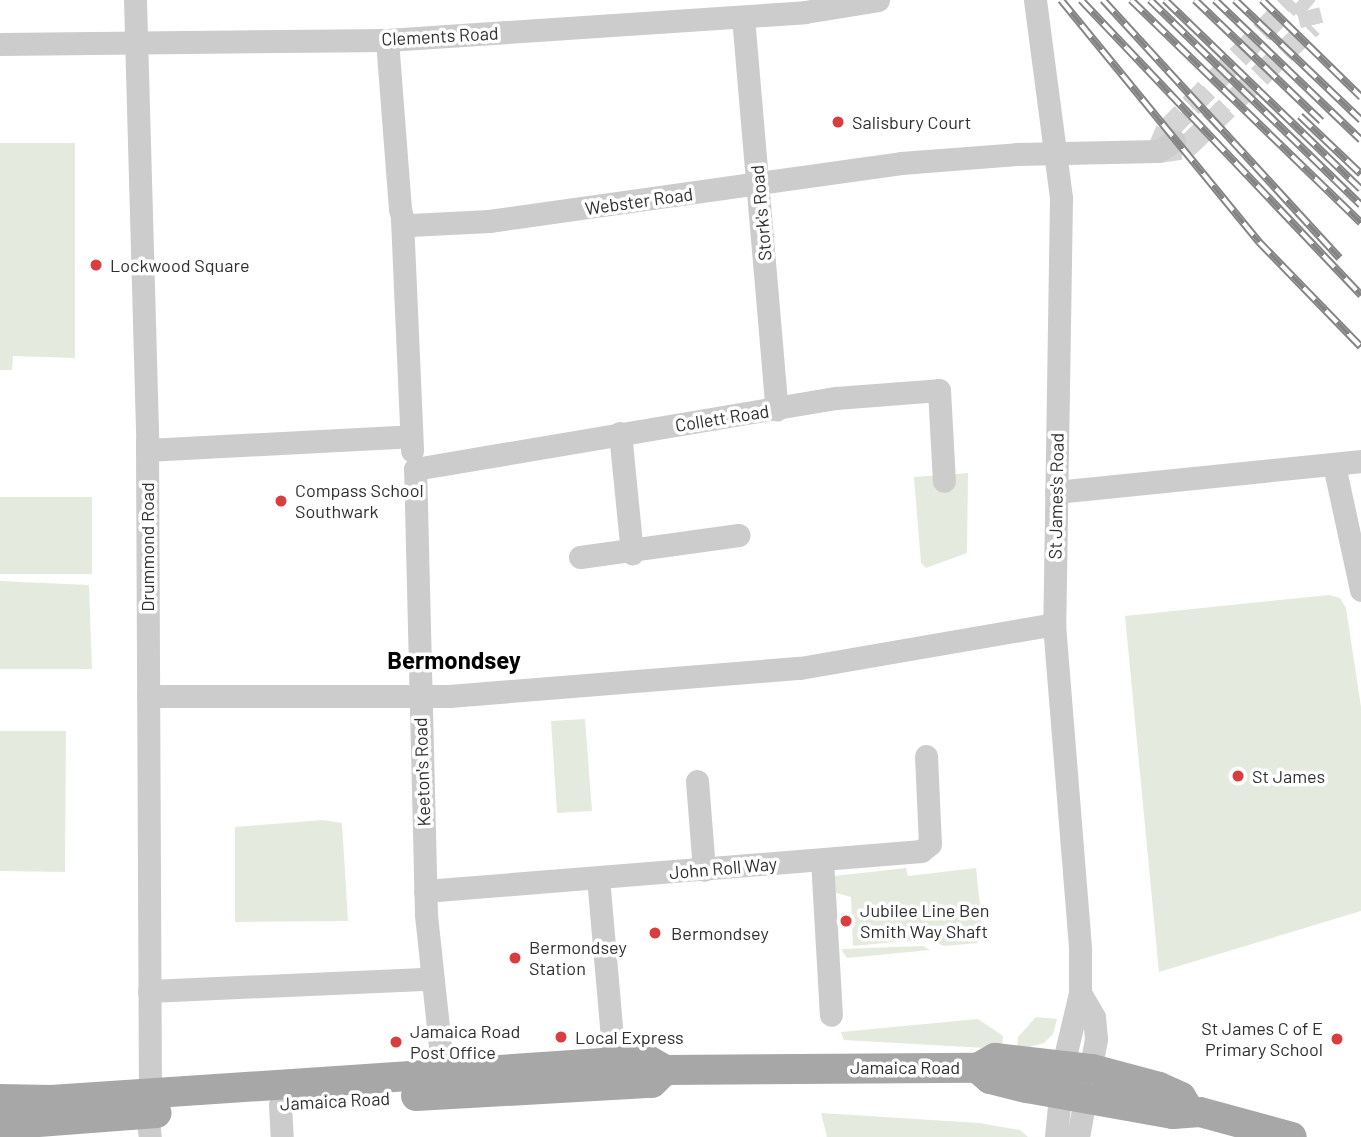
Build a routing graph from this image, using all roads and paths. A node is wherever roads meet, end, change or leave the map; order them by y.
1 (135, 0) edge
2 (878, 0) edge
3 (1035, 0) edge
4 (743, 16) junction
5 (387, 40) junction
6 (138, 42) junction
7 (0, 44) edge
8 (1174, 141) dead end
9 (1056, 153) junction
10 (759, 185) junction
11 (402, 219) junction
12 (777, 410) junction
13 (620, 433) junction
14 (147, 450) junction
15 (413, 454) junction
16 (1361, 461) edge
17 (1334, 465) junction
18 (944, 481) dead end
19 (1056, 492) junction
20 (738, 536) dead end
21 (632, 553) junction
22 (580, 557) dead end
23 (1361, 590) edge
24 (1054, 624) junction
25 (148, 696) junction
26 (420, 697) junction
27 (926, 756) dead end
28 (697, 781) dead end
29 (822, 860) junction
30 (704, 870) junction
31 (599, 889) dead end
32 (425, 891) junction
33 (429, 979) junction
34 (149, 991) junction
35 (831, 1015) dead end
36 (614, 1062) junction
37 (665, 1070) junction
38 (443, 1074) junction
39 (1075, 1081) junction
40 (0, 1099) edge
41 (280, 1104) junction
42 (149, 1115) edge
43 (0, 1125) edge
44 (282, 1137) edge
45 (1056, 1137) edge
46 (1078, 1137) edge
47 (1292, 1137) edge

1 - 6 street, Drummond Road
2 - 4 street, Clements Road
3 - 9 street, St James's Road
4 - 5 street, Clements Road
4 - 10 street, Stork's Road
5 - 6 street, Clements Road
5 - 11 street
6 - 7 street, Clements Road
6 - 14 street, Drummond Road
8 - 9 street, Webster Road
9 - 10 street, Webster Road
9 - 19 street, St James's Road
10 - 11 street, Webster Road
10 - 12 street, Stork's Road
11 - 15 street, Keeton's Road
12 - 13 street, Collett Road
12 - 18 street, Collett Road
13 - 15 street, Collett Road
13 - 21 street
14 - 15 street, Collett Road
14 - 25 street, Drummond Road
15 - 26 street, Keeton's Road
16 - 17 street
17 - 19 street
17 - 23 street
19 - 24 street, St James's Road
20 - 21 street
21 - 22 street
24 - 26 street
24 - 39 street, St James's Road
25 - 26 street
25 - 34 street, Drummond Road
26 - 32 street, Keeton's Road
27 - 29 street, John Roll Way
28 - 30 street
29 - 30 street, John Roll Way
29 - 35 street
30 - 32 street, John Roll Way
31 - 36 street
32 - 33 street, Keeton's Road
33 - 34 street
33 - 38 street, Keeton's Road
34 - 42 street, Drummond Road
36 - 37 main road, Jamaica Road
36 - 38 main road, Jamaica Road
37 - 39 main road, Jamaica Road
37 - 41 main road, Jamaica Road
38 - 42 main road, Jamaica Road
39 - 45 street
39 - 46 street
39 - 47 main road, Jamaica Road
40 - 42 main road, Jamaica Road
41 - 42 main road, Jamaica Road
41 - 44 street
42 - 43 main road, Jamaica Road

